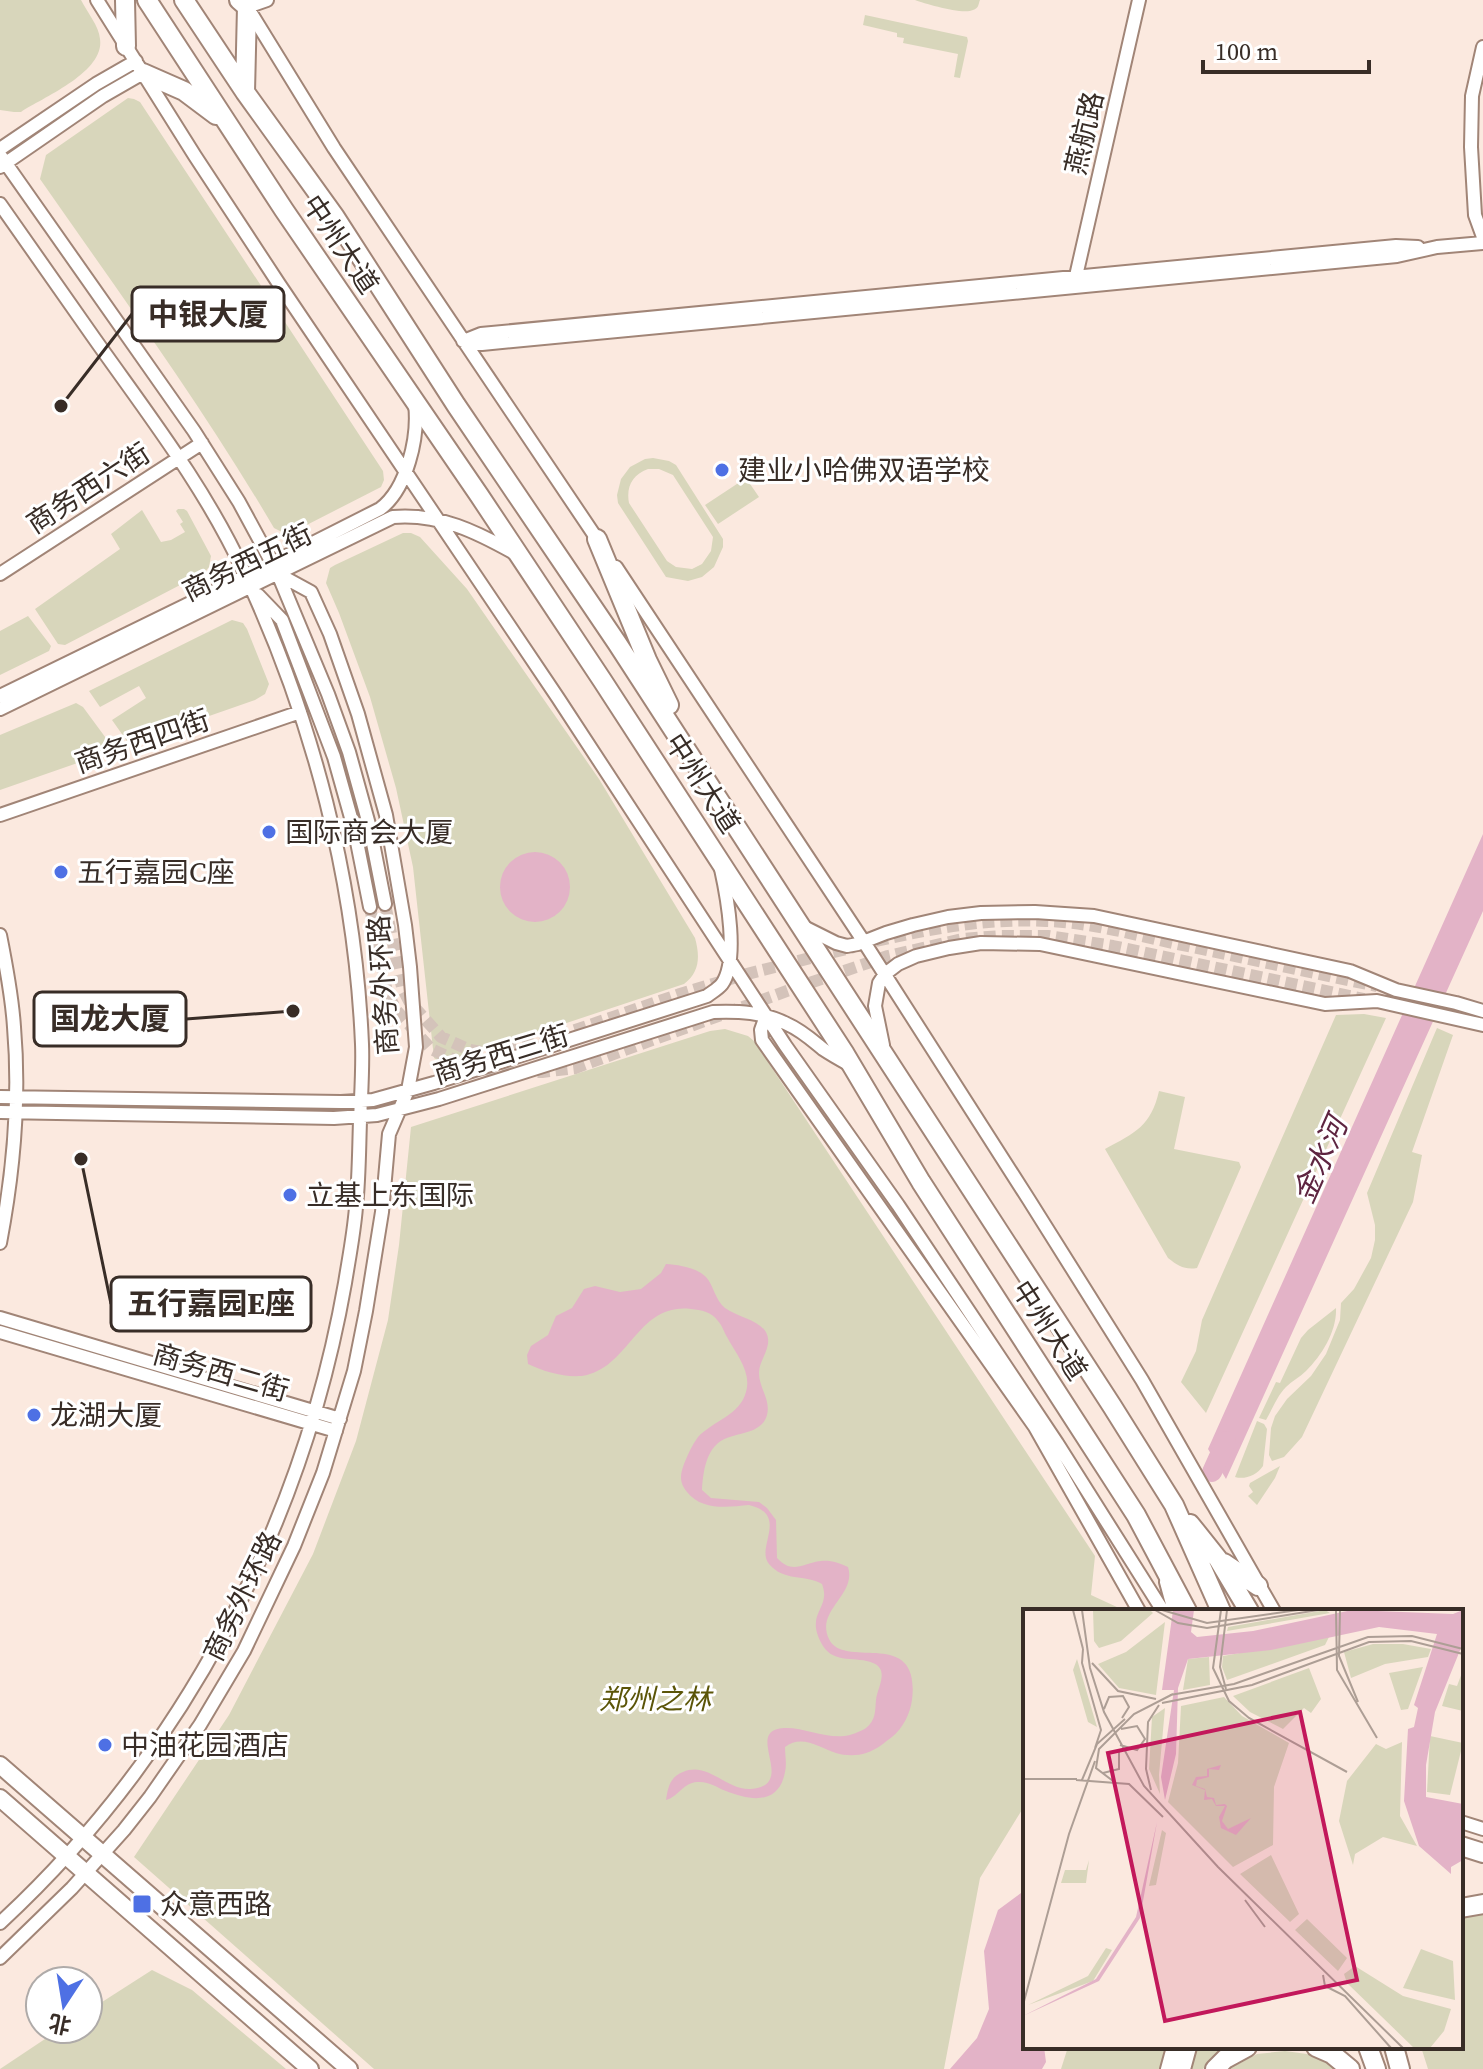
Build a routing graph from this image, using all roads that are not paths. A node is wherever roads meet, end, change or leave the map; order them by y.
1 (97, 0) edge
2 (125, 0) edge
3 (147, 0) edge
4 (184, 0) edge
5 (267, 0) edge
6 (1139, 0) edge
7 (243, 2) edge
8 (1483, 47) edge
9 (135, 60) junction
10 (245, 92) junction
11 (228, 124) junction
12 (0, 149) edge
13 (2, 162) edge
14 (0, 204) edge
15 (1483, 240) edge
16 (1437, 247) junction
17 (1076, 276) junction
18 (463, 341) junction
19 (414, 401) junction
20 (202, 443) junction
21 (178, 458) junction
22 (404, 471) junction
23 (438, 520) junction
24 (597, 539) junction
25 (520, 556) junction
26 (275, 568) junction
27 (0, 574) edge
28 (248, 581) junction
29 (0, 696) edge
30 (0, 709) edge
31 (300, 712) junction
32 (702, 773) junction
33 (0, 815) edge
34 (719, 858) junction
35 (385, 904) tunnel mouth
36 (370, 907) tunnel mouth
37 (799, 924) junction
38 (0, 935) edge
39 (864, 942) junction
40 (729, 960) junction
41 (885, 974) junction
42 (1483, 1011) edge
43 (766, 1016) junction
44 (1483, 1025) edge
45 (885, 1056) junction
46 (853, 1067) junction
47 (408, 1090) junction
48 (0, 1097) edge
49 (15, 1098) junction
50 (361, 1101) junction
51 (400, 1109) junction
52 (0, 1112) edge
53 (14, 1112) junction
54 (360, 1117) junction
55 (0, 1243) edge
56 (0, 1318) edge
57 (0, 1332) edge
58 (313, 1418) junction
59 (338, 1425) junction
60 (1174, 1505) junction
61 (1158, 1556) junction
62 (1218, 1559) junction
63 (1258, 1586) junction
64 (1138, 1609) edge
65 (1162, 1609) edge
66 (1173, 1609) edge
67 (1186, 1609) edge
68 (1220, 1609) edge
69 (1248, 1609) edge
70 (1273, 1609) edge
71 (0, 1765) edge
72 (0, 1798) edge
73 (1463, 1823) edge
74 (1483, 1829) edge
75 (83, 1837) junction
76 (1463, 1847) edge
77 (1483, 1853) edge
78 (102, 1854) junction
79 (66, 1856) junction
80 (85, 1873) junction
81 (1483, 1904) edge
82 (1463, 1908) edge
83 (0, 1923) edge
84 (0, 1958) edge
85 (1172, 2049) edge
86 (1186, 2049) edge
87 (1243, 2049) edge
88 (1321, 2049) edge
89 (1369, 2049) edge
90 (310, 2069) edge
91 (349, 2069) edge
92 (1167, 2069) edge
93 (1181, 2069) edge
94 (1215, 2069) edge
95 (1350, 2069) edge
96 (1376, 2069) edge

1 - 9 street
2 - 9 highway
3 - 11 highway, 中州大道
4 - 10 highway, 中州大道
5 - 7 street
6 - 17 street, 燕航路
7 - 10 highway
7 - 18 street
8 - 15 street
9 - 11 highway
9 - 12 street
9 - 13 street
9 - 22 street
10 - 32 highway, 中州大道
11 - 19 highway, 中州大道
13 - 20 street
14 - 21 street, 商务外环路
15 - 16 street
16 - 17 street
16 - 18 street
17 - 18 street
18 - 24 street
19 - 22 street, 商务西五街
19 - 25 highway, 中州大道
20 - 21 street, 商务西六街
20 - 26 street
21 - 27 street, 商务西六街
21 - 28 street, 商务外环路
22 - 23 street
22 - 26 street, 商务西五街
23 - 25 street, 商务西五街
23 - 26 street, 商务西五街
23 - 40 street
24 - 32 highway
24 - 39 street
25 - 34 highway, 中州大道
26 - 28 street, 商务西五街
26 - 35 street
26 - 47 street, 商务外环路
28 - 29 street, 商务西五街
28 - 30 street, 商务西五街
28 - 31 street, 商务外环路
28 - 36 street
31 - 33 street, 商务西四街
31 - 50 street, 商务外环路
32 - 37 highway, 中州大道
34 - 40 street, 商务西三街
34 - 46 highway, 中州大道
37 - 39 street
37 - 45 highway, 中州大道
38 - 49 street
39 - 41 street
39 - 42 street
40 - 43 street
40 - 47 street, 商务西三街
41 - 44 street
41 - 45 street
41 - 63 street
43 - 46 street, 商务西三街
43 - 51 street, 商务西三街
43 - 64 street
43 - 65 street
45 - 60 highway, 中州大道
46 - 61 highway, 中州大道
47 - 50 street, 商务西三街
47 - 51 street, 商务外环路
48 - 49 street, 商务西三街
49 - 50 street, 商务西三街
49 - 53 street
50 - 54 street, 商务外环路
51 - 54 street, 商务西三街
51 - 59 street, 商务外环路
52 - 53 street, 商务西三街
53 - 54 street, 商务西三街
53 - 55 street
54 - 58 street, 商务外环路
56 - 58 street, 商务西二街
57 - 58 street, 商务西二街
58 - 59 street, 商务西二街
58 - 75 street, 商务外环路
59 - 78 street, 商务外环路
60 - 62 highway
60 - 68 highway, 中州大道
61 - 66 street
61 - 67 highway, 中州大道
62 - 63 highway
62 - 69 highway
63 - 70 street
71 - 75 main road
72 - 79 main road
73 - 74 street
75 - 78 main road
75 - 79 street, 商务外环路
76 - 77 highway
78 - 80 street, 商务外环路
78 - 91 main road
79 - 80 main road
79 - 83 street, 商务外环路
80 - 84 street, 商务外环路
80 - 90 main road
81 - 82 highway
85 - 92 street
86 - 93 highway
87 - 94 highway
88 - 95 highway
89 - 96 highway

